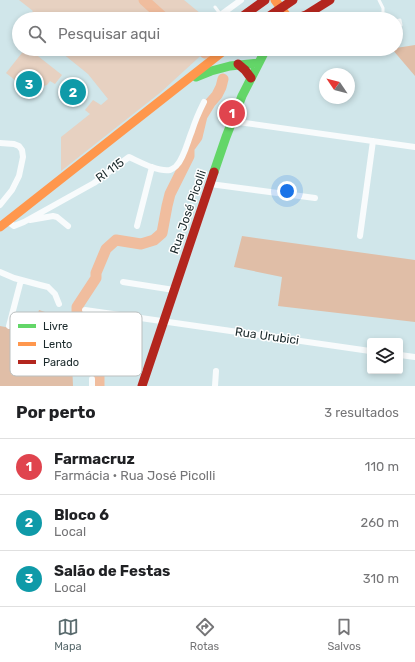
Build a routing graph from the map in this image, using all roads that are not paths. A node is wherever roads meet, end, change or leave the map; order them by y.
1 (242, 0) edge
2 (265, 0) edge
3 (275, 0) edge
4 (330, 0) edge
5 (379, 0) edge
6 (292, 1) edge
7 (215, 6) dead end
8 (217, 12) edge
9 (225, 12) edge
10 (249, 12) edge
11 (276, 12) edge
12 (283, 12) edge
13 (309, 12) edge
14 (383, 12) edge
15 (207, 56) edge
16 (217, 56) edge
17 (262, 56) edge
18 (259, 63) junction
19 (238, 64) junction
20 (251, 78) junction
21 (178, 87) junction
22 (204, 102) dead end
23 (232, 122) junction
24 (373, 141) junction
25 (0, 143) edge
26 (415, 147) edge
27 (152, 167) junction
28 (210, 184) junction
29 (315, 198) dead end
30 (0, 205) edge
31 (24, 222) junction
32 (4, 224) edge
33 (68, 226) dead end
34 (137, 226) dead end
35 (360, 236) dead end
36 (0, 272) edge
37 (20, 280) junction
38 (124, 282) dead end
39 (174, 290) junction
40 (58, 304) dead end
41 (85, 310) dead end
42 (12, 312) edge
43 (99, 312) edge
44 (142, 318) edge
45 (164, 321) junction
46 (10, 322) edge
47 (9, 326) dead end
48 (367, 351) edge
49 (403, 355) edge
50 (415, 357) edge
51 (216, 371) dead end
52 (92, 379) dead end
53 (92, 386) edge
54 (142, 386) edge
55 (215, 386) edge

1 - 9 street
2 - 10 main road
3 - 12 main road
4 - 13 main road
5 - 14 lane
6 - 11 main road
7 - 8 lane
15 - 21 main road
16 - 21 main road
17 - 18 main road, Rua José Picolli
18 - 19 main road
18 - 20 main road, Rua José Picolli
19 - 20 main road
19 - 21 main road
20 - 23 main road, Rua José Picolli
21 - 32 main road
22 - 27 street, RI 115
23 - 24 street
23 - 28 main road, Rua José Picolli
24 - 26 street
24 - 35 street
25 - 30 street
27 - 31 street, RI 115
27 - 34 street
28 - 29 street
28 - 39 main road, Rua José Picolli
31 - 32 street
31 - 33 street
36 - 37 street
37 - 40 street
37 - 42 street
38 - 39 street
39 - 45 main road, Rua José Picolli
41 - 43 street, Rua Urubici
44 - 45 street, Rua Urubici
45 - 48 street, Rua Urubici
45 - 54 main road, Rua José Picolli
46 - 47 street
49 - 50 street
51 - 55 street
52 - 53 street

